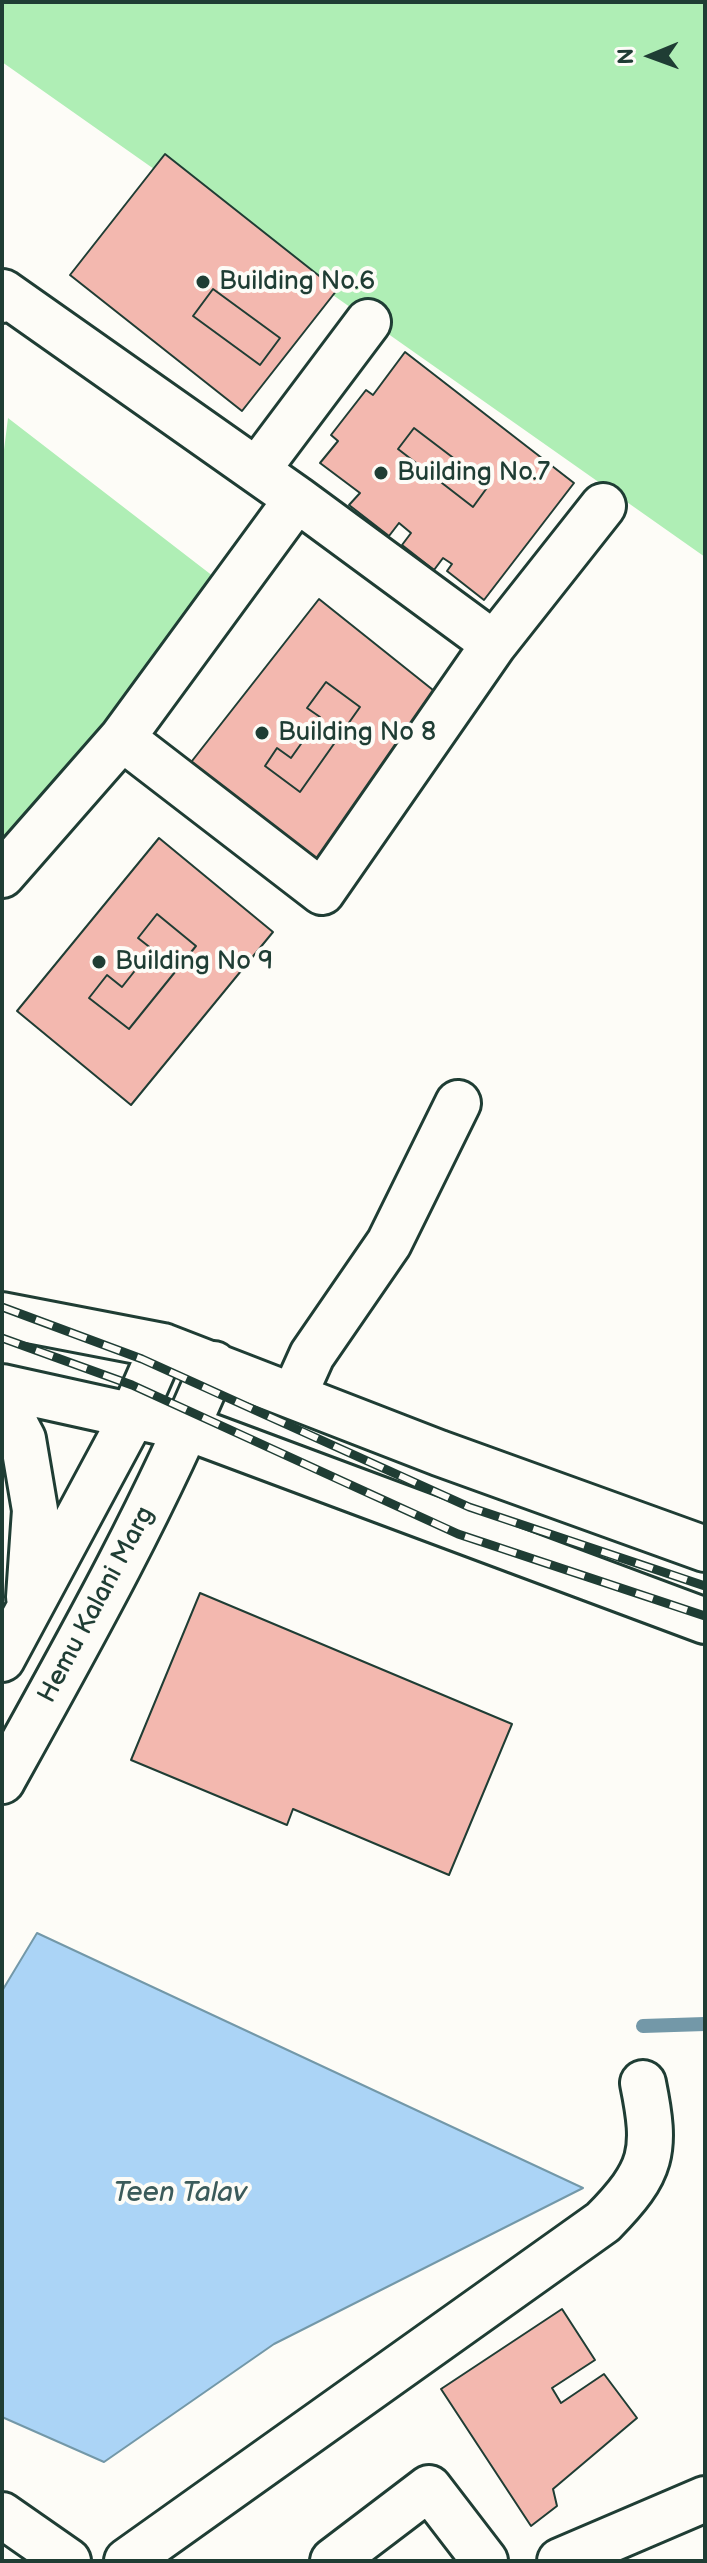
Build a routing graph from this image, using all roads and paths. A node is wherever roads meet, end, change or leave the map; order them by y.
1 (2, 292) edge
2 (2, 300) edge
3 (368, 322) dead end
4 (257, 470) junction
5 (297, 499) junction
6 (603, 506) dead end
7 (494, 644) junction
8 (122, 738) junction
9 (2, 875) edge
10 (458, 1103) dead end
11 (2, 1315) edge
12 (163, 1346) junction
13 (214, 1364) junction
14 (2, 1387) edge
15 (294, 1395) junction
16 (2, 1399) edge
17 (131, 1419) junction
18 (188, 1428) junction
19 (393, 1435) junction
20 (372, 1500) junction
21 (705, 1549) edge
22 (28, 1611) junction
23 (705, 1621) edge
24 (2, 1659) edge
25 (2, 1781) edge
26 (643, 2083) dead end
27 (705, 2499) edge
28 (2, 2515) edge
29 (68, 2561) edge
30 (127, 2561) edge
31 (333, 2561) edge
32 (485, 2561) edge
33 (560, 2561) edge

1 - 2 street
1 - 4 street
3 - 4 street
4 - 5 street
5 - 7 street
5 - 8 street
6 - 7 street
7 - 8 street
8 - 9 street
10 - 15 street
11 - 12 street
12 - 13 street
12 - 17 street
13 - 15 street
13 - 18 street, Hemu Kalani Marg
14 - 17 street
15 - 19 street
16 - 22 street
17 - 18 street
17 - 22 street
18 - 20 street
18 - 25 street, Hemu Kalani Marg
19 - 20 street
19 - 21 street
20 - 23 street
22 - 24 street
26 - 30 street
27 - 33 street
28 - 29 street
31 - 32 street

